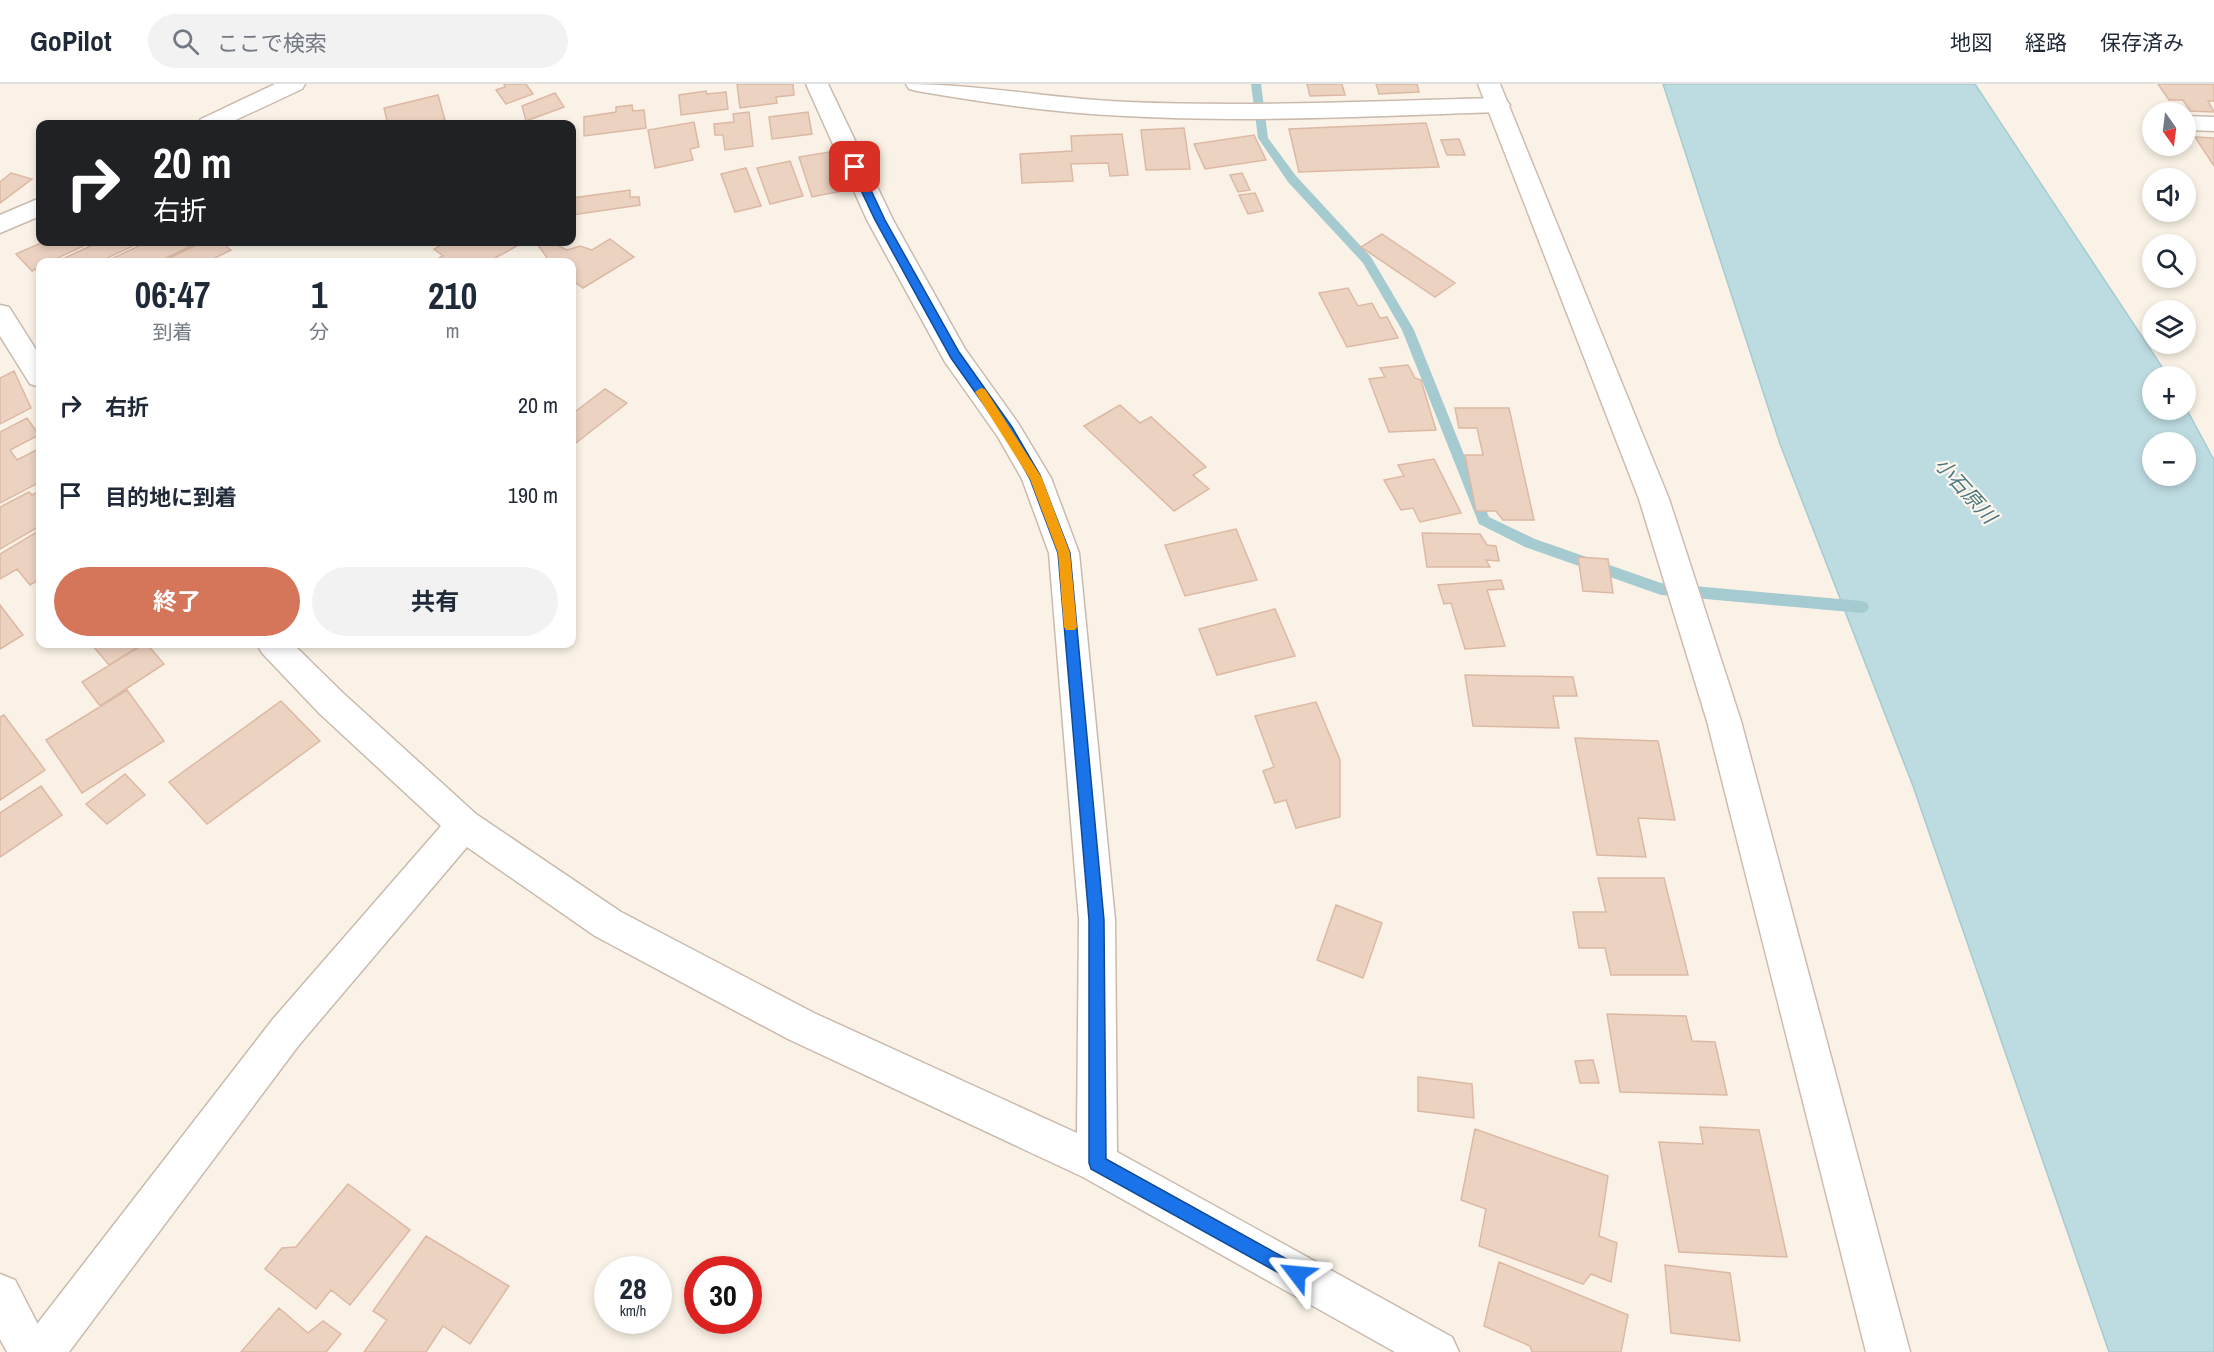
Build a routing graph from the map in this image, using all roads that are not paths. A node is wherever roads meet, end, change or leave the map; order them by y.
1 (294, 84) edge
2 (817, 84) edge
3 (916, 84) edge
4 (1493, 94) edge
5 (218, 120) edge
6 (2196, 123) edge
7 (2214, 124) edge
8 (36, 208) edge
9 (0, 225) edge
10 (0, 314) edge
11 (36, 371) edge
12 (277, 648) edge
13 (464, 825) junction
14 (1097, 1163) junction
15 (0, 1295) edge
16 (30, 1352) edge
17 (42, 1352) edge
18 (1437, 1352) edge
19 (1888, 1352) edge

1 - 5 street
2 - 14 street
3 - 4 street
4 - 19 street
6 - 7 street
8 - 9 street
10 - 11 street
12 - 13 street
13 - 14 street
13 - 17 street
14 - 18 street
15 - 16 street

